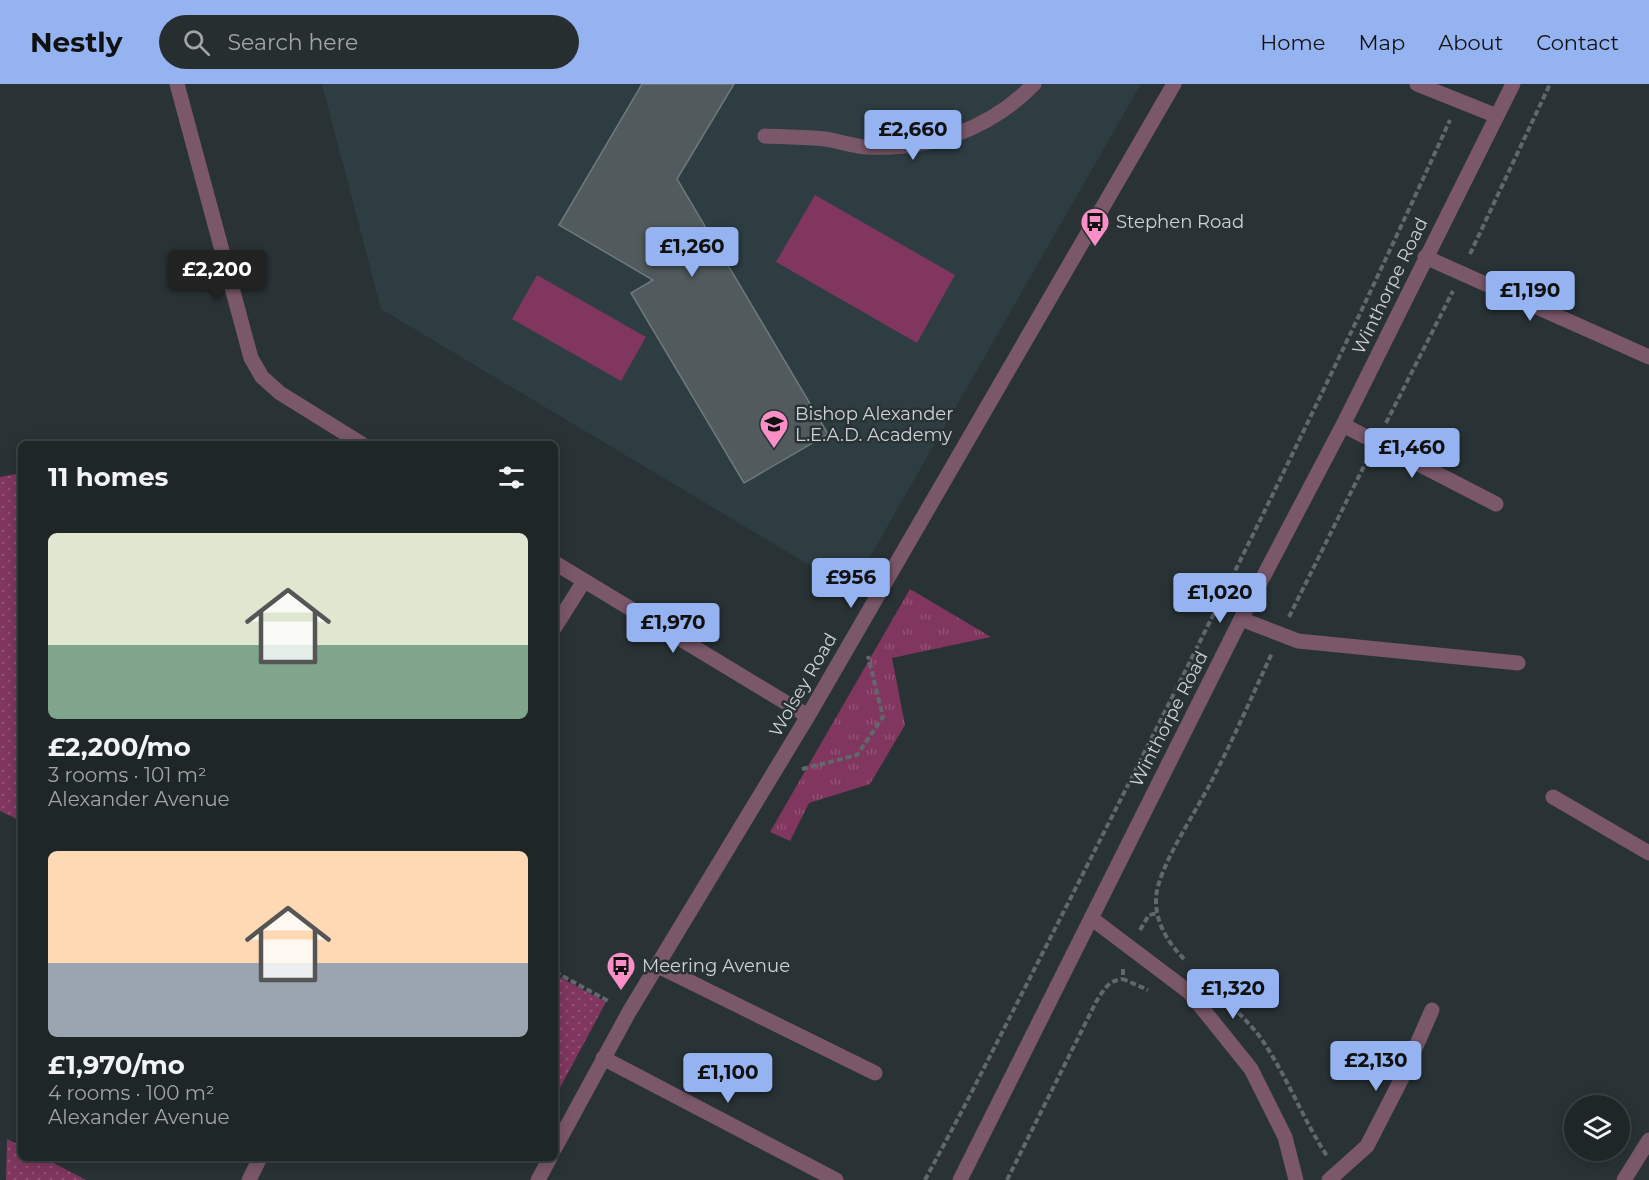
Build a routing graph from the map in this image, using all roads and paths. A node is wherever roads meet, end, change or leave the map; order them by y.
1 (177, 84) edge
2 (1034, 84) edge
3 (1174, 84) edge
4 (1417, 84) edge
5 (1513, 84) edge
6 (1459, 101) junction
7 (1497, 116) junction
8 (765, 136) dead end
9 (1425, 257) junction
10 (1649, 357) edge
11 (1343, 425) junction
12 (357, 441) edge
13 (1496, 504) dead end
14 (558, 565) edge
15 (584, 581) junction
16 (1241, 619) junction
17 (558, 622) edge
18 (860, 626) junction
19 (1518, 663) dead end
20 (808, 716) junction
21 (772, 777) junction
22 (1553, 797) dead end
23 (1649, 853) edge
24 (1091, 918) junction
25 (658, 966) junction
26 (558, 974) edge
27 (1123, 979) dead end
28 (1432, 1010) dead end
29 (629, 1012) junction
30 (603, 1058) junction
31 (874, 1073) dead end
32 (1649, 1140) edge
33 (558, 1142) edge
34 (258, 1161) edge
35 (548, 1161) edge
36 (249, 1180) edge
37 (538, 1180) edge
38 (836, 1180) edge
39 (924, 1180) edge
40 (960, 1180) edge
41 (1007, 1180) edge
42 (1296, 1180) edge
43 (1329, 1180) edge
44 (1624, 1180) edge

1 - 12 street
2 - 8 street
3 - 18 street, Wolsey Road
4 - 6 street
5 - 7 street, Winthorpe Road
6 - 7 street
6 - 39 path
7 - 9 street, Winthorpe Road
9 - 10 street
9 - 11 street, Winthorpe Road
11 - 13 street
11 - 16 street, Winthorpe Road
14 - 15 street
15 - 17 street
15 - 20 street
16 - 19 street
16 - 24 street, Winthorpe Road
18 - 20 street, Wolsey Road
18 - 21 path
20 - 21 street, Wolsey Road
21 - 25 street, Wolsey Road
22 - 23 street
24 - 40 street, Winthorpe Road
24 - 42 street
25 - 29 street, Wolsey Road
25 - 31 street
26 - 29 path
27 - 41 path
28 - 43 street
29 - 30 street, Wolsey Road
30 - 33 street, Wolsey Road
30 - 38 street
32 - 44 street
34 - 36 street
35 - 37 street

